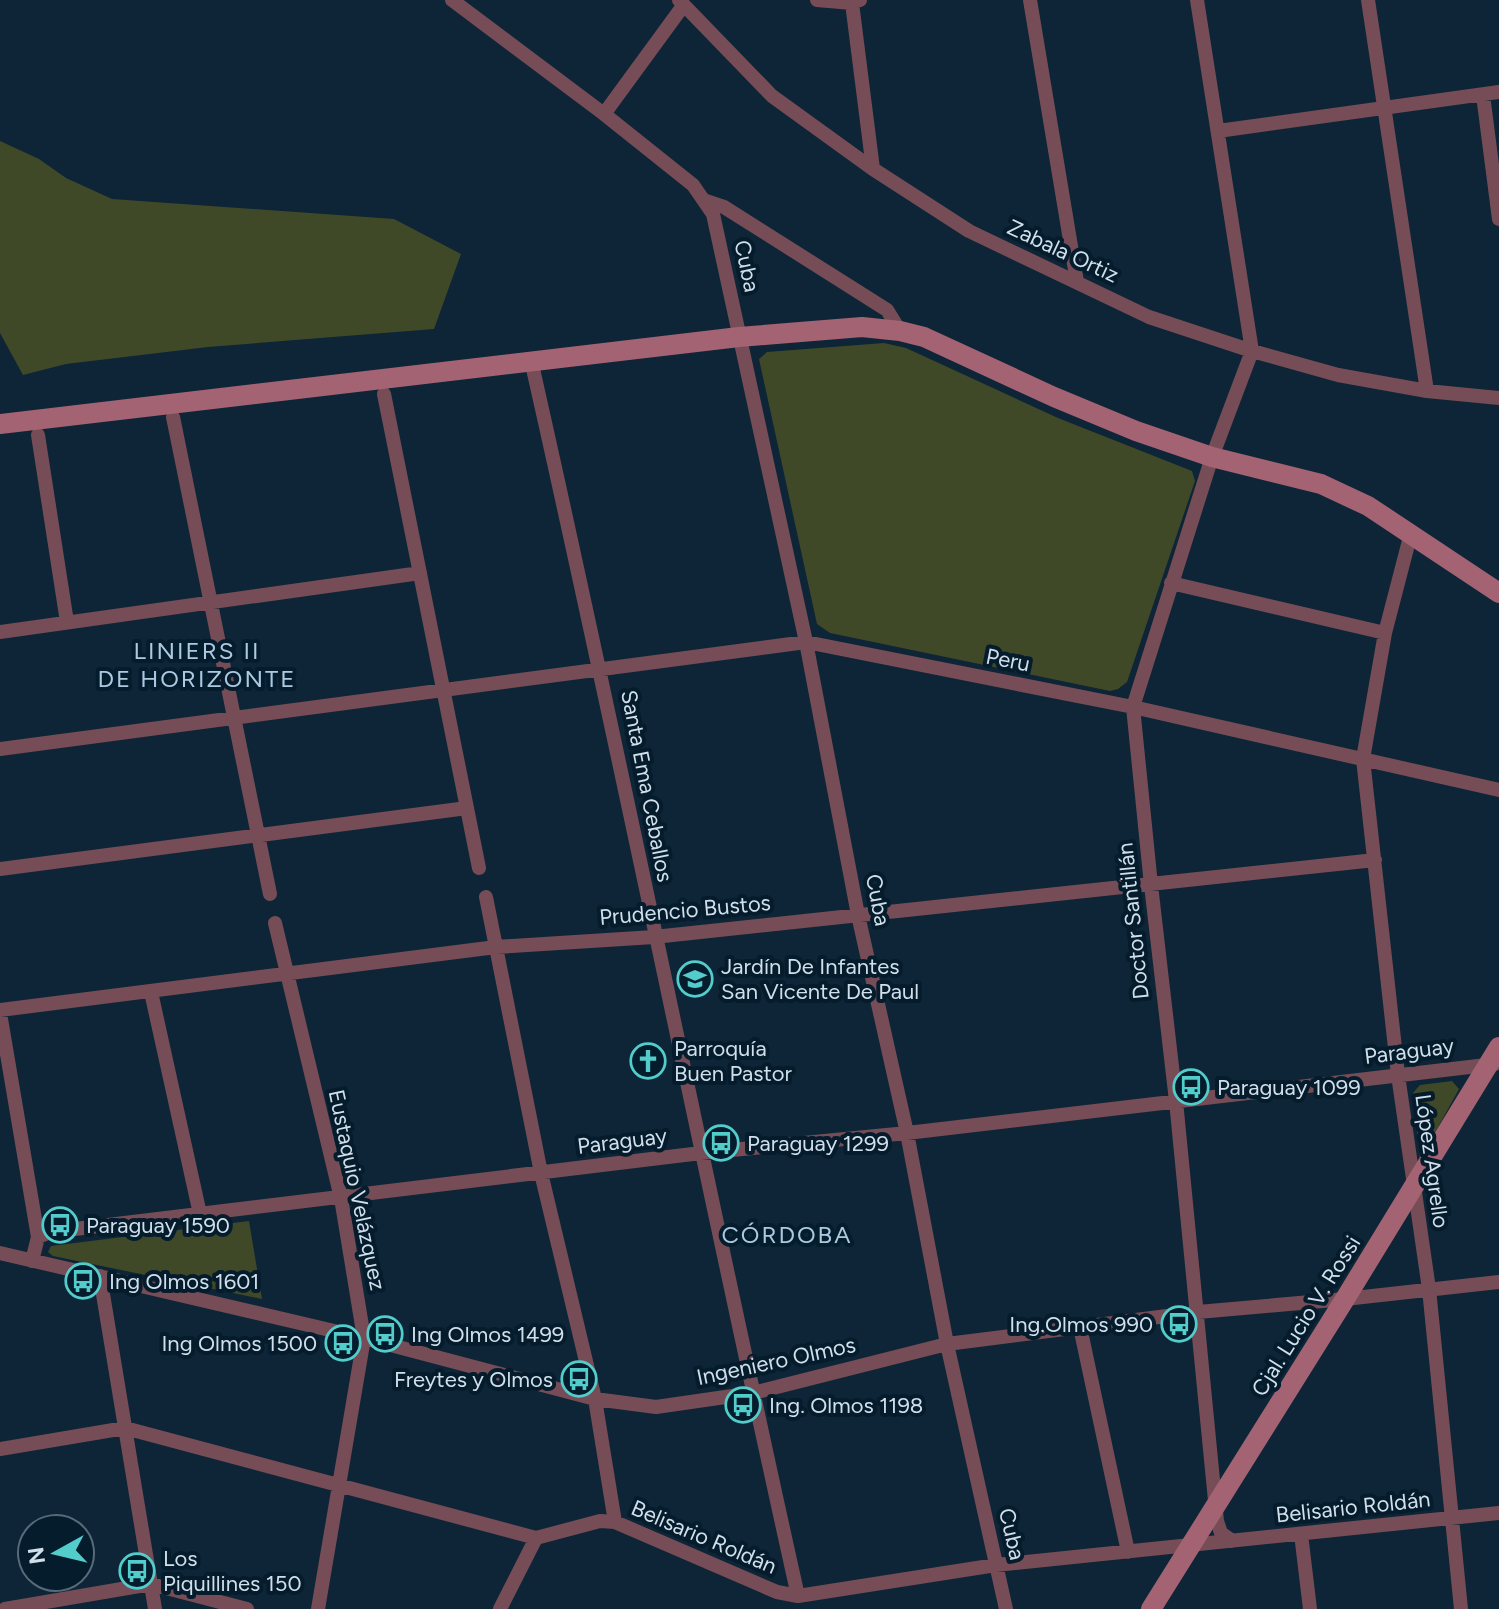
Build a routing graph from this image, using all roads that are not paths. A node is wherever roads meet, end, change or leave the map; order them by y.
1 (452, 0) edge
2 (817, 0) edge
3 (1030, 0) edge
4 (1197, 0) edge
5 (1368, 0) edge
6 (681, 2) edge
7 (856, 2) edge
8 (1499, 92) edge
9 (1483, 95) junction
10 (1384, 109) junction
11 (604, 114) junction
12 (1218, 131) junction
13 (873, 169) junction
14 (706, 201) junction
15 (1499, 219) edge
16 (1077, 282) junction
17 (900, 331) junction
18 (739, 337) junction
19 (1252, 351) junction
20 (531, 360) junction
21 (1427, 391) junction
22 (384, 394) dead end
23 (1499, 398) edge
24 (173, 417) dead end
25 (0, 424) edge
26 (38, 435) dead end
27 (1212, 457) junction
28 (1411, 533) junction
29 (420, 573) junction
30 (1171, 583) junction
31 (1499, 593) edge
32 (211, 602) junction
33 (67, 622) junction
34 (0, 632) edge
35 (1385, 633) junction
36 (806, 642) junction
37 (601, 668) junction
38 (443, 690) junction
39 (1133, 707) junction
40 (235, 718) junction
41 (0, 749) edge
42 (1363, 759) junction
43 (1499, 790) edge
44 (467, 808) junction
45 (259, 835) junction
46 (1375, 860) junction
47 (479, 868) dead end
48 (0, 869) edge
49 (1151, 885) junction
50 (270, 894) dead end
51 (486, 897) dead end
52 (858, 915) junction
53 (275, 923) dead end
54 (654, 937) junction
55 (496, 947) junction
56 (286, 975) junction
57 (151, 992) junction
58 (0, 1011) edge
59 (1495, 1058) edge
60 (1398, 1075) junction
61 (1176, 1101) junction
62 (907, 1133) junction
63 (701, 1153) junction
64 (541, 1173) junction
65 (1414, 1188) junction
66 (341, 1198) junction
67 (200, 1214) junction
68 (38, 1237) junction
69 (0, 1253) edge
70 (29, 1260) junction
71 (0, 1264) edge
72 (100, 1276) junction
73 (1499, 1282) edge
74 (1429, 1289) junction
75 (1345, 1299) junction
76 (1198, 1312) junction
77 (1080, 1327) junction
78 (364, 1338) junction
79 (947, 1344) junction
80 (753, 1393) junction
81 (595, 1399) junction
82 (125, 1428) junction
83 (0, 1449) edge
84 (341, 1484) junction
85 (1216, 1503) junction
86 (1499, 1513) edge
87 (1452, 1518) junction
88 (615, 1522) junction
89 (1301, 1534) junction
90 (536, 1538) junction
91 (1232, 1541) junction
92 (1188, 1547) junction
93 (1128, 1552) junction
94 (996, 1565) junction
95 (151, 1584) junction
96 (821, 1593) junction
97 (798, 1596) junction
98 (5, 1609) edge
99 (155, 1609) edge
100 (247, 1609) edge
101 (318, 1609) edge
102 (500, 1609) edge
103 (822, 1609) edge
104 (1006, 1609) edge
105 (1151, 1609) edge
106 (1310, 1609) edge
107 (1461, 1609) edge

1 - 11 street
2 - 7 street
3 - 16 street
4 - 12 street
5 - 10 street
6 - 11 street
6 - 13 street, Zabala Ortiz
7 - 13 street
8 - 9 street
9 - 10 street
9 - 15 street
10 - 12 street
10 - 21 street
11 - 14 street
12 - 19 street
13 - 16 street, Zabala Ortiz
14 - 17 street
14 - 18 street, Cuba
16 - 19 street, Zabala Ortiz
17 - 18 street
17 - 27 street
18 - 20 street
18 - 36 street, Cuba
19 - 21 street, Zabala Ortiz
19 - 27 street, Doctor Santillán
20 - 25 street
20 - 37 street, Santa Ema Ceballos
21 - 23 street, Zabala Ortiz
22 - 29 street
24 - 32 street
26 - 33 street
27 - 28 street
27 - 30 street, Doctor Santillán
28 - 31 street
28 - 35 street, López Agrello
29 - 32 street
29 - 38 street
30 - 35 street
30 - 39 street, Doctor Santillán
32 - 33 street
32 - 40 street
33 - 34 street
35 - 42 street, López Agrello
36 - 37 street, Peru
36 - 39 street, Peru
36 - 52 street, Cuba
37 - 38 street, Peru
37 - 54 street, Santa Ema Ceballos
38 - 40 street, Peru
38 - 44 street
39 - 42 street, Peru
39 - 49 street, Doctor Santillán
40 - 41 street, Peru
40 - 45 street
42 - 43 street, Peru
42 - 46 street, López Agrello
44 - 45 street
44 - 47 street
45 - 48 street
45 - 50 street
46 - 49 street, Prudencio Bustos
46 - 60 street, López Agrello
49 - 52 street, Prudencio Bustos
49 - 61 street, Doctor Santillán
51 - 55 street
52 - 54 street, Prudencio Bustos
52 - 62 street, Cuba
53 - 56 street, Eustaquio Velázquez
54 - 55 street, Prudencio Bustos
54 - 63 street, Santa Ema Ceballos
55 - 56 street, Prudencio Bustos
55 - 64 street
56 - 57 street, Prudencio Bustos
56 - 66 street, Eustaquio Velázquez
57 - 58 street, Prudencio Bustos
57 - 67 street
58 - 68 street
59 - 60 street, Paraguay
59 - 65 street, Cjal. Lucio V. Rossi
60 - 61 street, Paraguay
60 - 65 street, López Agrello
61 - 62 street, Paraguay
61 - 76 street, Doctor Santillán
62 - 63 street, Paraguay
62 - 79 street, Cuba
63 - 64 street, Paraguay
63 - 80 street, Santa Ema Ceballos
64 - 66 street, Paraguay
64 - 81 street
65 - 74 street, López Agrello
65 - 75 street, Cjal. Lucio V. Rossi
66 - 67 street, Paraguay
66 - 78 street, Eustaquio Velázquez
67 - 68 street, Paraguay
68 - 70 street
69 - 70 street, Ingeniero Olmos
70 - 71 street
70 - 72 street, Ingeniero Olmos
72 - 78 street, Ingeniero Olmos
72 - 82 street
73 - 74 street, Ingeniero Olmos
74 - 75 street, Ingeniero Olmos
74 - 87 street, López Agrello
75 - 76 street, Ingeniero Olmos
75 - 85 street, Cjal. Lucio V. Rossi
76 - 77 street, Ingeniero Olmos
76 - 85 street, Doctor Santillán
77 - 79 street, Ingeniero Olmos
77 - 93 street
78 - 81 street, Ingeniero Olmos
78 - 84 street, Eustaquio Velázquez
79 - 80 street, Ingeniero Olmos
79 - 94 street, Cuba
80 - 81 street, Ingeniero Olmos
80 - 97 street, Santa Ema Ceballos
81 - 88 street
82 - 83 street
82 - 84 street
82 - 95 street
84 - 90 street
84 - 101 street, Eustaquio Velázquez
85 - 91 street, Doctor Santillán
85 - 92 street, Cjal. Lucio V. Rossi
86 - 87 street, Belisario Roldán
87 - 89 street, Belisario Roldán
87 - 107 street, López Agrello
88 - 90 street, Belisario Roldán
88 - 97 street, Belisario Roldán
89 - 91 street, Belisario Roldán
89 - 106 street
90 - 102 street
91 - 92 street, Belisario Roldán
92 - 93 street, Belisario Roldán
92 - 105 street, Cjal. Lucio V. Rossi
93 - 94 street, Belisario Roldán
94 - 96 street, Belisario Roldán
94 - 104 street, Cuba
95 - 98 street
95 - 99 street
95 - 100 street
96 - 97 street, Belisario Roldán
96 - 103 street

